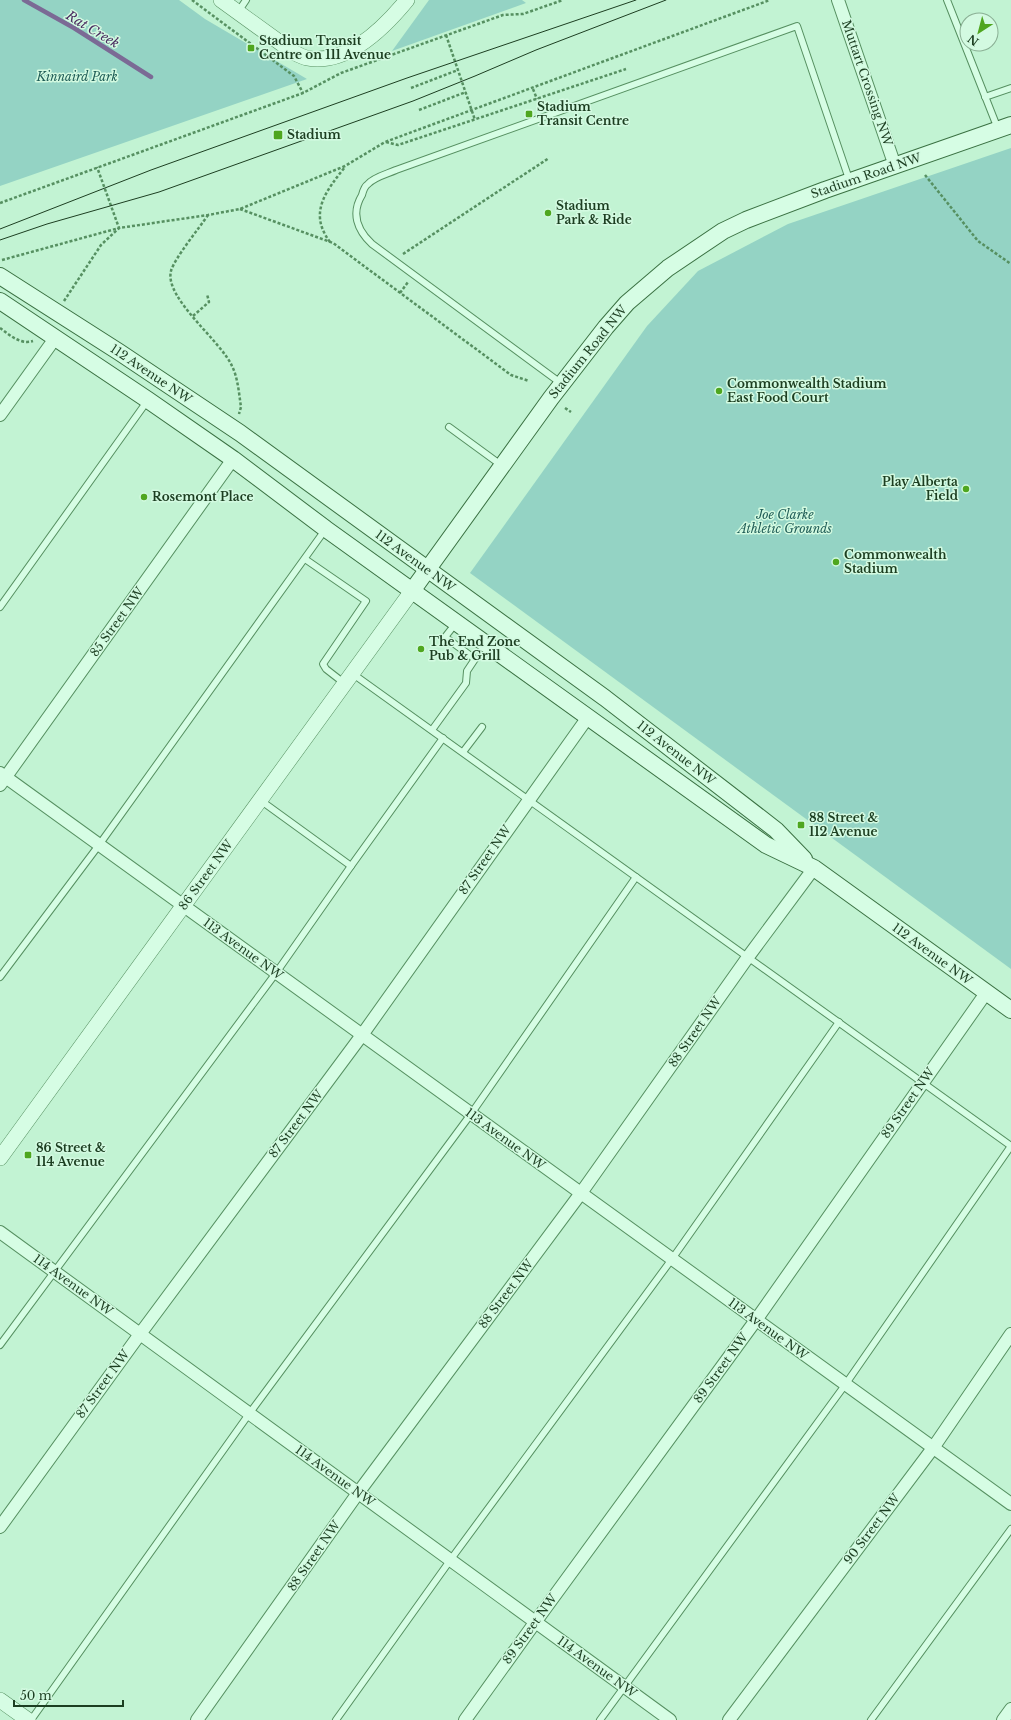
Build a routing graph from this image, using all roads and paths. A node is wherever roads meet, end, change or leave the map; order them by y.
1 (192, 0) edge
2 (221, 0) edge
3 (407, 0) edge
4 (563, 0) edge
5 (770, 0) edge
6 (838, 0) edge
7 (948, 0) edge
8 (242, 6) edge
9 (446, 35) junction
10 (626, 69) dead end
11 (458, 70) junction
12 (411, 88) dead end
13 (533, 88) junction
14 (1011, 88) edge
15 (466, 92) junction
16 (303, 93) junction
17 (985, 97) junction
18 (536, 99) junction
19 (472, 109) junction
20 (419, 110) dead end
21 (475, 120) junction
22 (1004, 127) edge
23 (386, 142) junction
24 (549, 158) dead end
25 (345, 166) junction
26 (895, 166) junction
27 (98, 167) junction
28 (925, 175) dead end
29 (850, 182) junction
30 (0, 203) edge
31 (240, 209) junction
32 (208, 215) junction
33 (119, 228) junction
34 (331, 242) junction
35 (0, 261) edge
36 (397, 262) junction
37 (1011, 264) edge
38 (0, 276) edge
39 (400, 293) junction
40 (207, 294) dead end
41 (0, 301) edge
42 (56, 311) junction
43 (193, 316) junction
44 (0, 328) edge
45 (49, 333) junction
46 (529, 381) dead end
47 (562, 384) junction
48 (148, 400) junction
49 (565, 408) dead end
50 (571, 412) dead end
51 (0, 415) edge
52 (238, 418) dead end
53 (449, 427) dead end
54 (233, 459) junction
55 (502, 466) junction
56 (326, 529) junction
57 (305, 559) junction
58 (427, 569) junction
59 (412, 591) junction
60 (0, 607) edge
61 (456, 623) junction
62 (348, 678) junction
63 (588, 717) junction
64 (482, 727) dead end
65 (432, 730) junction
66 (443, 738) junction
67 (463, 752) junction
68 (2, 778) edge
69 (528, 799) junction
70 (260, 800) junction
71 (99, 845) junction
72 (351, 866) junction
73 (814, 868) junction
74 (636, 877) junction
75 (184, 906) junction
76 (748, 957) junction
77 (276, 973) junction
78 (0, 977) edge
79 (986, 993) junction
80 (1011, 1010) edge
81 (838, 1022) junction
82 (362, 1035) junction
83 (922, 1082) junction
84 (471, 1114) junction
85 (1011, 1146) edge
86 (0, 1158) edge
87 (581, 1193) junction
88 (0, 1232) edge
89 (672, 1259) junction
90 (54, 1271) junction
91 (756, 1320) junction
92 (140, 1334) junction
93 (1011, 1334) edge
94 (0, 1345) edge
95 (845, 1384) junction
96 (250, 1414) junction
97 (932, 1448) junction
98 (358, 1493) junction
99 (1011, 1504) edge
100 (0, 1527) edge
101 (1011, 1529) edge
102 (451, 1560) junction
103 (535, 1622) junction
104 (624, 1686) junction
105 (0, 1700) edge
106 (1011, 1709) edge
107 (29, 1720) edge
108 (197, 1720) edge
109 (336, 1720) edge
110 (465, 1720) edge
111 (600, 1720) edge
112 (670, 1720) edge
113 (729, 1720) edge
114 (871, 1720) edge
115 (1003, 1720) edge

1 - 16 path
2 - 8 street
3 - 8 street
4 - 9 path
5 - 13 path
6 - 26 street, Muttart Crossing NW
7 - 17 lane
9 - 11 path
9 - 16 path
10 - 18 path
11 - 12 path
11 - 15 path
13 - 18 path
13 - 19 path
14 - 17 lane
15 - 19 path
15 - 20 path
16 - 27 path
17 - 22 lane
18 - 21 path
19 - 21 path
19 - 23 path
21 - 23 path
22 - 26 main road, Stadium Road NW
23 - 25 path
24 - 36 path
25 - 31 path
25 - 34 path
26 - 29 main road, Stadium Road NW
27 - 30 path
27 - 33 path
28 - 37 path
29 - 36 lane
29 - 47 main road, Stadium Road NW
31 - 32 path
31 - 34 path
32 - 33 path
32 - 43 path
33 - 35 path
33 - 42 path
34 - 39 path
36 - 39 path
36 - 47 lane
38 - 42 main road, 112 Avenue NW
39 - 46 path
40 - 43 path
41 - 45 main road, 112 Avenue NW
42 - 58 main road, 112 Avenue NW
43 - 52 path
44 - 45 path
45 - 48 main road, 112 Avenue NW
45 - 51 street
47 - 55 main road, Stadium Road NW
48 - 54 main road, 112 Avenue NW
48 - 60 lane
49 - 50 path
53 - 55 lane
54 - 56 main road, 112 Avenue NW
54 - 68 street, 85 Street NW
55 - 58 main road, Stadium Road NW
56 - 57 lane
56 - 59 main road, 112 Avenue NW
57 - 62 lane
57 - 71 lane
58 - 59 main road, Stadium Road NW
58 - 73 main road, 112 Avenue NW
59 - 61 main road, 112 Avenue NW
59 - 62 street, 86 Street NW
61 - 63 main road, 112 Avenue NW
61 - 65 lane
62 - 65 lane
62 - 70 street, 86 Street NW
63 - 69 street, 87 Street NW
63 - 73 main road, 112 Avenue NW
64 - 67 lane
65 - 66 lane
66 - 67 lane
66 - 72 lane
67 - 69 lane
68 - 71 street, 113 Avenue NW
69 - 74 lane
69 - 82 street, 87 Street NW
70 - 72 lane
70 - 75 street, 86 Street NW
71 - 75 street, 113 Avenue NW
71 - 78 lane
72 - 77 lane
73 - 76 street, 88 Street NW
73 - 79 main road, 112 Avenue NW
74 - 76 lane
74 - 84 lane
75 - 77 street, 113 Avenue NW
75 - 86 street, 86 Street NW
76 - 81 lane
76 - 87 street, 88 Street NW
77 - 82 street, 113 Avenue NW
77 - 90 lane
79 - 80 main road, 112 Avenue NW
79 - 83 street, 89 Street NW
81 - 83 lane
81 - 89 lane
82 - 84 street, 113 Avenue NW
82 - 92 street, 87 Street NW
83 - 85 lane
83 - 91 street, 89 Street NW
84 - 87 street, 113 Avenue NW
84 - 96 lane
85 - 95 lane
87 - 89 street, 113 Avenue NW
87 - 98 street, 88 Street NW
88 - 90 street, 114 Avenue NW
89 - 91 street, 113 Avenue NW
89 - 102 lane
90 - 92 street, 114 Avenue NW
90 - 94 lane
91 - 95 street, 113 Avenue NW
91 - 103 street, 89 Street NW
92 - 96 street, 114 Avenue NW
92 - 100 street, 87 Street NW
93 - 97 street, 90 Street NW
95 - 97 street, 113 Avenue NW
95 - 104 lane
96 - 98 street, 114 Avenue NW
96 - 107 lane
97 - 99 street, 113 Avenue NW
97 - 113 street, 90 Street NW
98 - 102 street, 114 Avenue NW
98 - 108 street, 88 Street NW
101 - 114 lane
102 - 103 street, 114 Avenue NW
102 - 109 lane
103 - 104 street, 114 Avenue NW
103 - 110 street, 89 Street NW
104 - 111 lane
104 - 112 street, 114 Avenue NW
105 - 107 street
106 - 115 street

